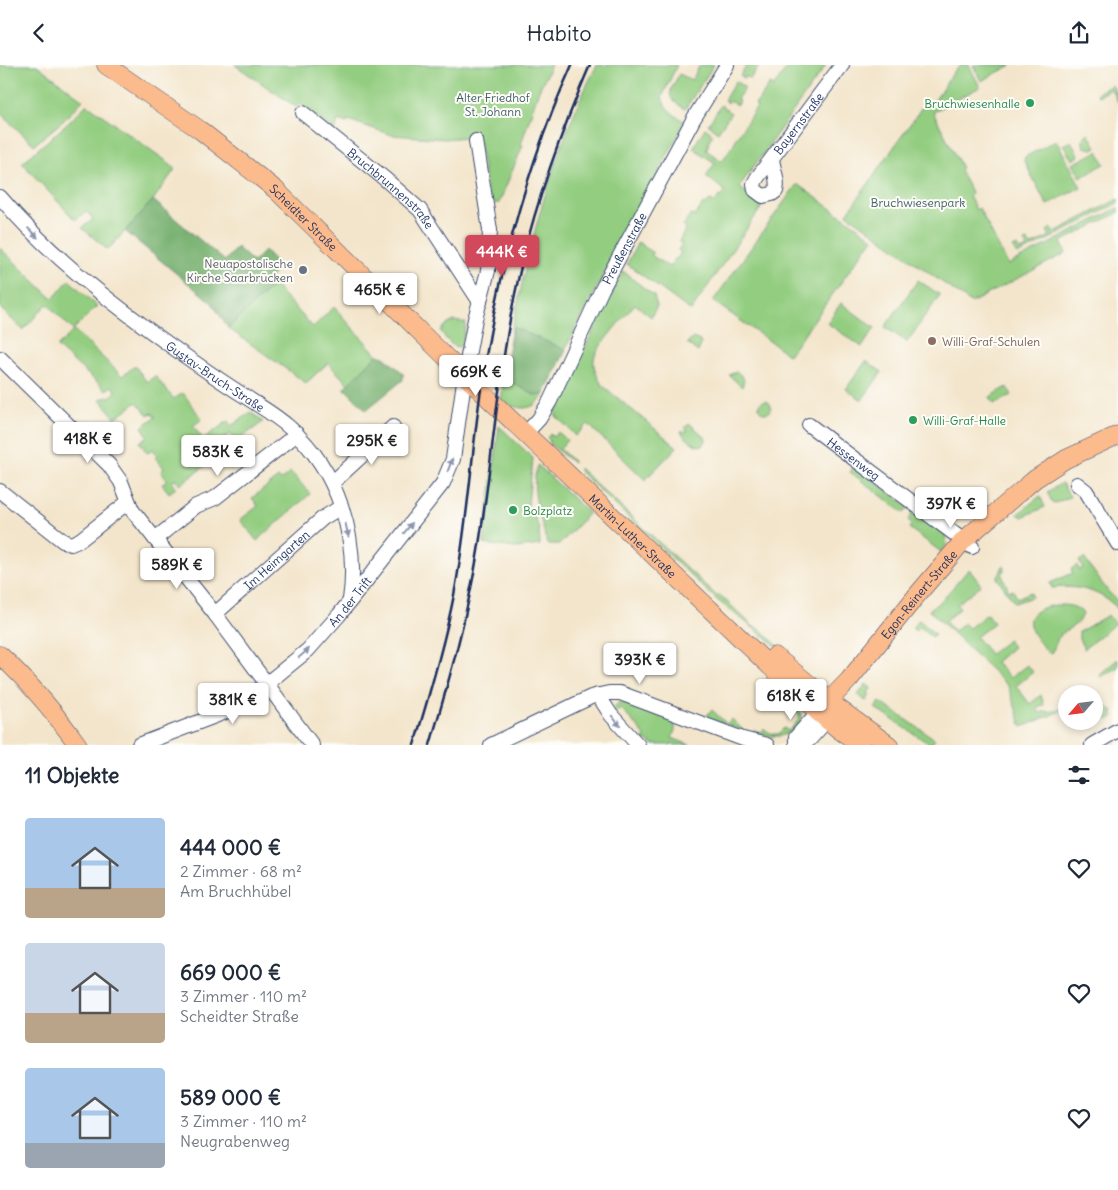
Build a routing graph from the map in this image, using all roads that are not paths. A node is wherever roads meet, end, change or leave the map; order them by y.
1 (106, 65) edge
2 (727, 65) edge
3 (842, 65) edge
4 (304, 113) dead end
5 (476, 141) dead end
6 (772, 158) dead end
7 (0, 197) edge
8 (480, 302) junction
9 (0, 358) edge
10 (465, 377) junction
11 (809, 425) dead end
12 (393, 427) dead end
13 (526, 433) junction
14 (297, 434) junction
15 (1118, 435) edge
16 (1118, 445) edge
17 (332, 483) junction
18 (1077, 484) dead end
19 (0, 491) edge
20 (128, 502) junction
21 (342, 507) junction
22 (155, 539) junction
23 (968, 543) junction
24 (1118, 544) edge
25 (350, 601) junction
26 (215, 614) junction
27 (0, 655) edge
28 (267, 684) junction
29 (598, 695) junction
30 (828, 710) junction
31 (1118, 730) edge
32 (518, 740) edge
33 (78, 745) edge
34 (139, 745) edge
35 (312, 745) edge
36 (491, 745) edge
37 (638, 745) edge
38 (767, 745) edge
39 (798, 745) edge
40 (862, 745) edge
41 (889, 745) edge
42 (1092, 745) edge

1 - 10 main road, Scheidter Straße
2 - 13 street, Preußenstraße
3 - 6 street, Bayernstraße
4 - 8 street, Bruchbrunnenstraße
5 - 8 street, An der Trift
7 -> 14 street, Gustav-Bruch-Straße
8 - 10 street, An der Trift
9 - 20 street
10 - 13 main road, Scheidter Straße
25 -> 10 street, An der Trift
11 - 23 street, Hessenweg
12 - 17 street
13 - 30 main road, Martin-Luther-Straße
14 - 17 street, Gustav-Bruch-Straße
14 - 22 street
15 - 23 main road, Egon-Reinert-Straße
16 - 23 main road, Egon-Reinert-Straße
17 - 21 street, Gustav-Bruch-Straße
18 - 24 street
19 - 20 street
20 - 22 street
21 -> 25 street, Gustav-Bruch-Straße
21 - 26 street, Im Heimgarten
22 - 26 street
23 - 30 main road, Egon-Reinert-Straße
23 - 30 main road, Egon-Reinert-Straße
28 -> 25 street, An der Trift
26 - 28 street
27 - 33 main road
28 - 34 street, An der Trift
28 - 35 street
29 - 32 street
29 -> 37 street
29 - 38 street
30 - 39 street
30 - 40 main road, Martin-Luther-Straße
30 - 41 main road, Martin-Luther-Straße
31 - 42 street
32 - 36 street

